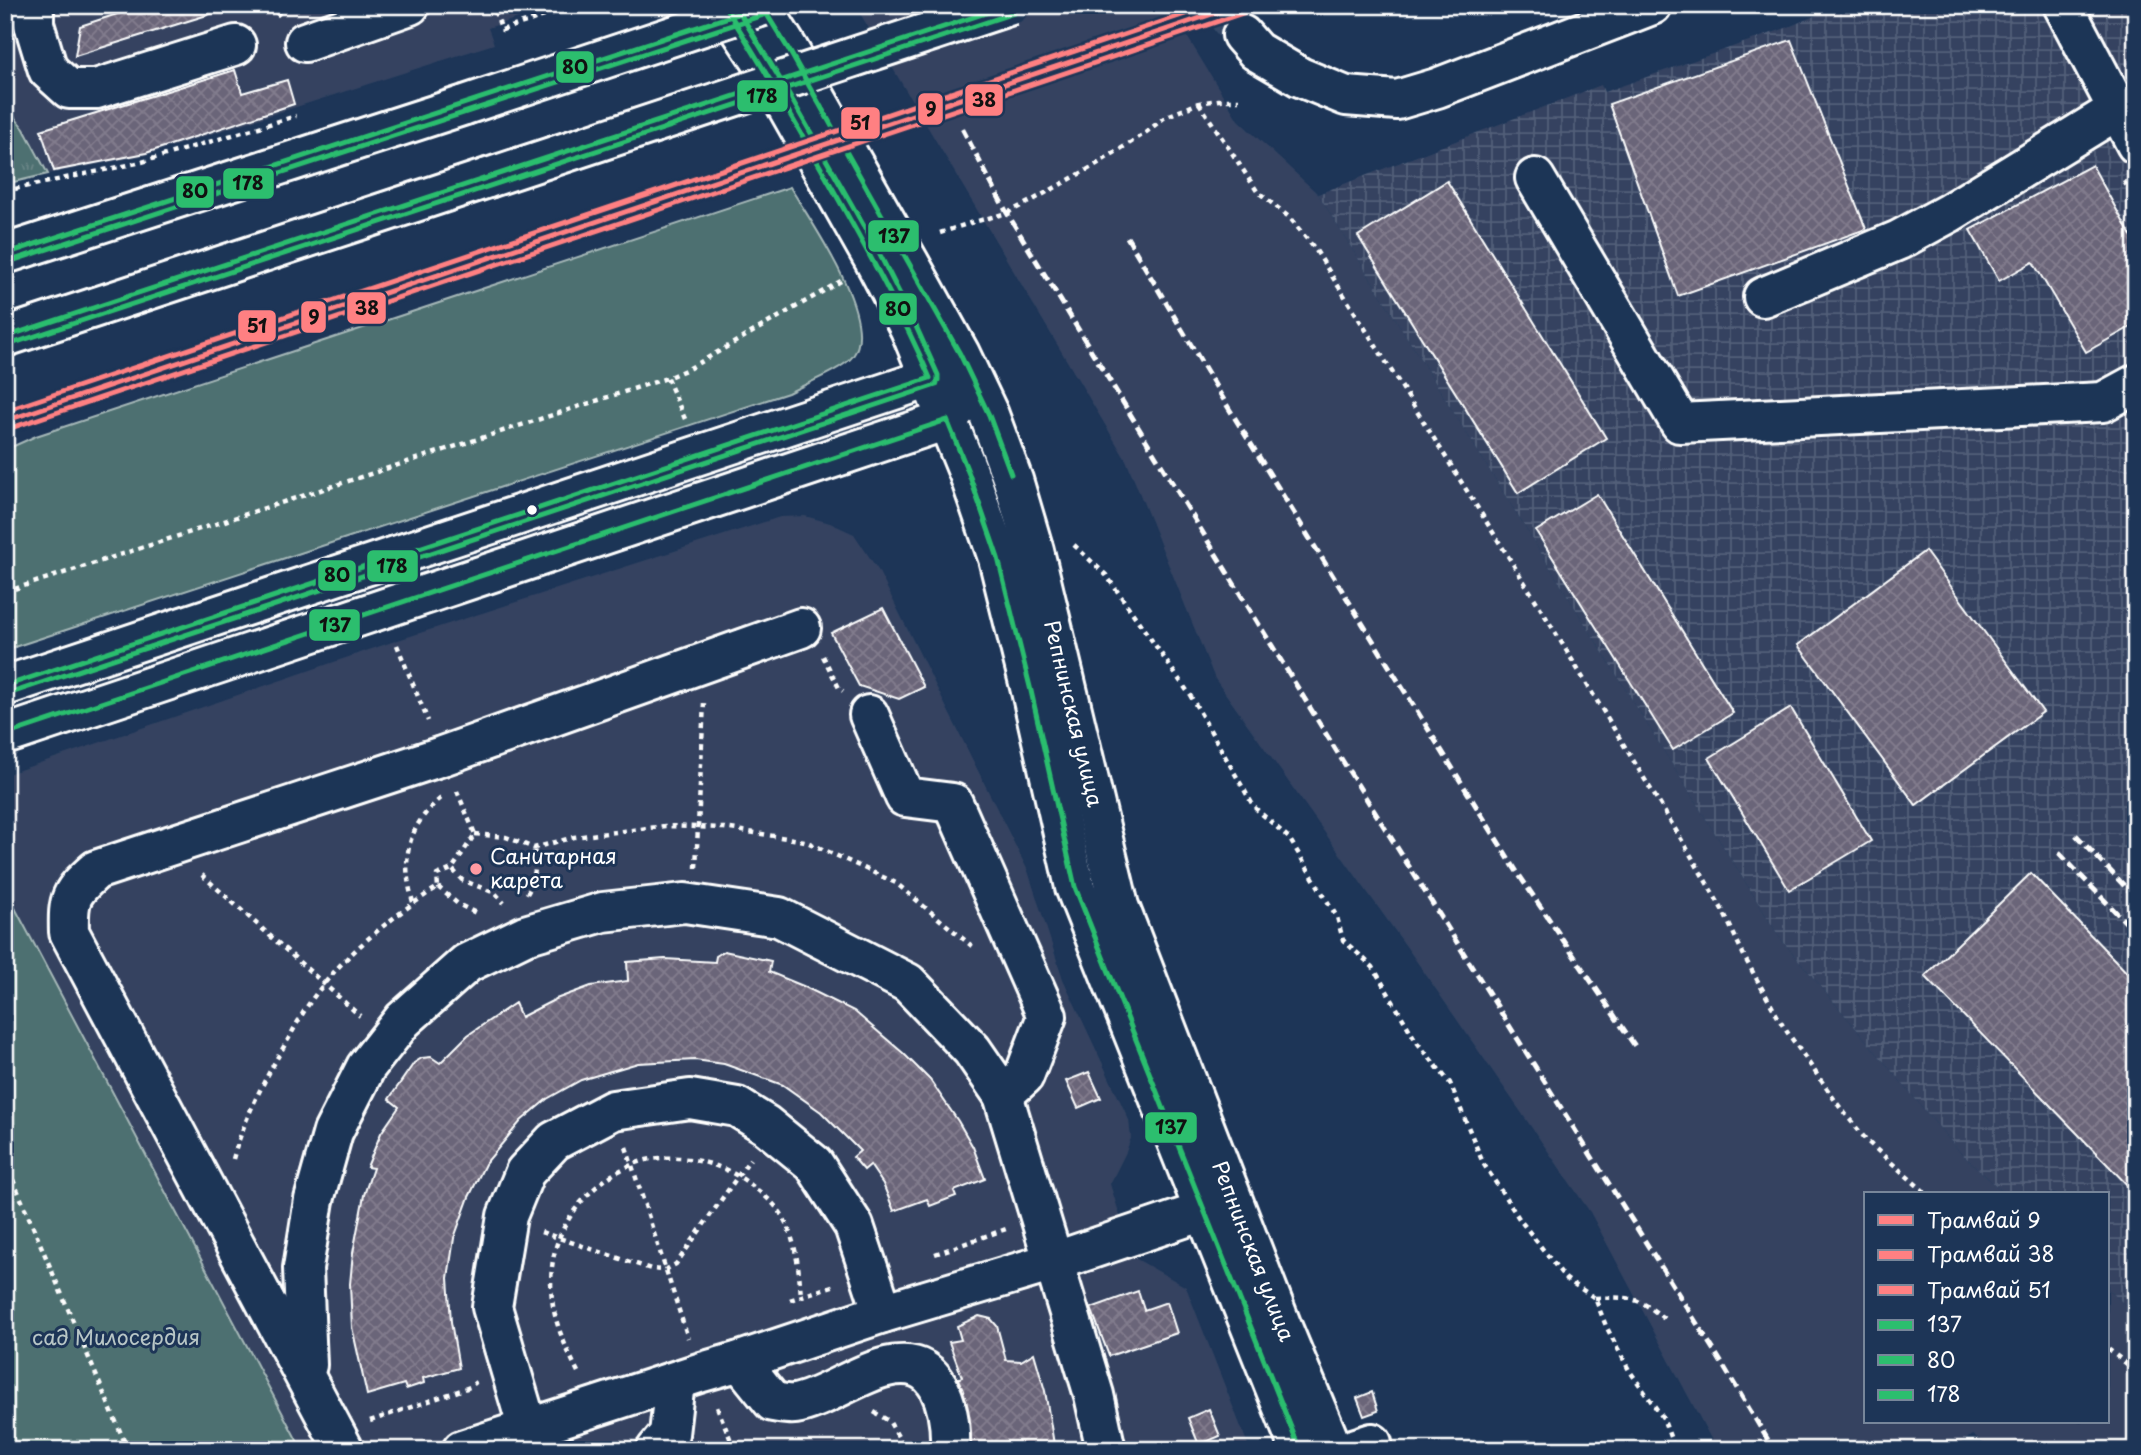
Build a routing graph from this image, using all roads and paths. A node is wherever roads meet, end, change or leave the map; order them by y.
1 (34, 5) edge
2 (410, 5) edge
3 (577, 5) edge
4 (724, 5) edge
5 (764, 5) edge
6 (1011, 5) edge
7 (1652, 5) edge
8 (2063, 5) edge
9 (495, 6) edge
10 (1242, 35) tunnel mouth
11 (305, 42) dead end
12 (236, 45) dead end
13 (1239, 100) dead end
14 (1199, 103) junction
15 (2117, 110) junction
16 (302, 114) dead end
17 (2136, 144) edge
18 (1535, 178) dead end
19 (5, 191) edge
20 (940, 233) dead end
21 (5, 254) edge
22 (851, 275) dead end
23 (1763, 297) dead end
24 (5, 337) edge
25 (667, 378) junction
26 (930, 378) junction
27 (2136, 384) edge
28 (976, 387) junction
29 (947, 420) junction
30 (686, 421) dead end
31 (1070, 542) dead end
32 (5, 592) edge
33 (801, 628) dead end
34 (5, 685) edge
35 (704, 690) dead end
36 (869, 715) dead end
37 (5, 735) edge
38 (456, 788) dead end
39 (534, 848) dead end
40 (452, 869) dead end
41 (199, 872) dead end
42 (695, 873) dead end
43 (438, 887) junction
44 (525, 897) dead end
45 (413, 902) junction
46 (487, 914) dead end
47 (323, 984) junction
48 (369, 1025) dead end
49 (1003, 1095) junction
50 (613, 1110) junction
51 (775, 1133) junction
52 (5, 1161) edge
53 (632, 1165) junction
54 (231, 1167) dead end
55 (738, 1175) junction
56 (1925, 1192) edge
57 (1219, 1206) dead end
58 (507, 1216) junction
59 (1008, 1228) dead end
60 (559, 1238) junction
61 (923, 1258) dead end
62 (1053, 1262) junction
63 (665, 1270) junction
64 (800, 1297) dead end
65 (1595, 1298) junction
66 (883, 1313) junction
67 (1667, 1321) dead end
68 (2110, 1351) edge
69 (740, 1361) junction
70 (2136, 1371) edge
71 (579, 1374) dead end
72 (483, 1375) dead end
73 (688, 1377) junction
74 (309, 1381) junction
75 (527, 1429) junction
76 (340, 1442) edge
77 (128, 1450) edge
78 (462, 1450) edge
79 (656, 1450) edge
80 (735, 1450) edge
81 (950, 1450) edge
82 (1106, 1450) edge
83 (1300, 1450) edge
84 (1333, 1450) edge
85 (1675, 1450) edge

1 - 12 street
2 - 11 street
3 - 9 path
4 - 26 street, Репнинская улица
5 - 21 street, bridge
5 - 28 street, Репнинская улица
6 - 24 street, bridge
7 - 10 street
8 - 15 street
13 - 14 path
14 - 20 path
14 - 56 path
15 - 17 street
15 - 23 street
16 - 19 path
18 - 27 street
22 - 25 path
25 - 30 path
25 - 32 path
26 - 28 street
26 - 29 street, Репнинская улица
26 - 34 street
28 - 29 street
28 - 84 street, Репнинская улица
29 - 37 street
29 - 83 street, Репнинская улица
31 - 65 path
33 - 74 street
35 - 42 path
36 - 49 street
38 - 45 path
39 - 44 path
40 - 43 path
41 - 47 path
43 - 45 path
43 - 46 path
45 - 47 path
47 - 48 path
47 - 54 path
49 - 62 street
49 - 74 street
50 - 51 street
50 - 53 path
50 - 58 street
51 - 55 path
51 - 66 street
52 - 77 path
53 - 55 path
53 - 60 path
53 - 63 path
55 - 63 path
55 - 64 path
57 - 62 street
58 - 60 path
58 - 75 street
59 - 61 path
60 - 63 path
60 - 71 path
62 - 66 street
62 - 82 street
63 - 73 path
65 - 67 path
65 - 85 path
66 - 69 street
68 - 70 path
69 - 73 street
69 - 81 street
72 - 76 path
73 - 75 street
73 - 79 street
73 - 80 path
74 - 76 street
75 - 78 street

